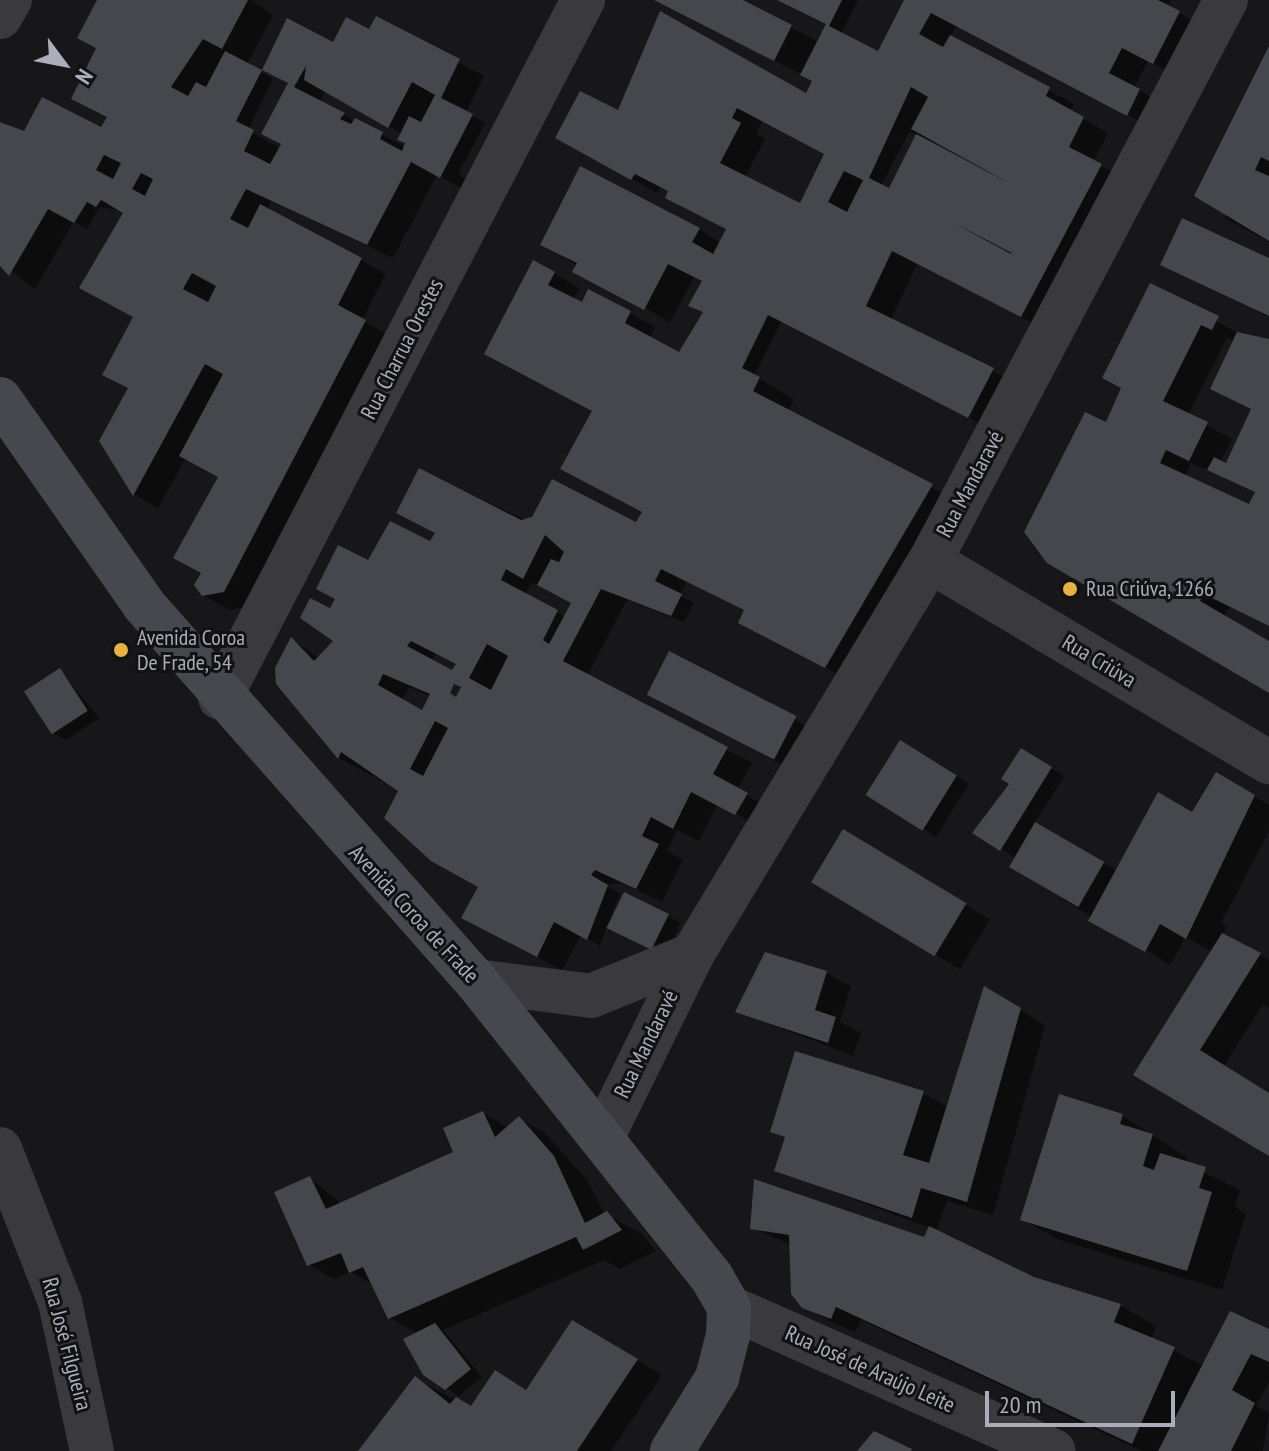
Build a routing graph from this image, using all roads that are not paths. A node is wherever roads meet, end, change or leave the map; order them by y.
1 (10, 0) edge
2 (583, 0) edge
3 (1226, 0) edge
4 (0, 17) edge
5 (0, 399) edge
6 (930, 561) junction
7 (220, 698) junction
8 (1269, 762) edge
9 (692, 955) junction
10 (476, 981) junction
11 (604, 1134) junction
12 (0, 1149) edge
13 (729, 1307) junction
14 (92, 1451) edge
15 (672, 1451) edge
16 (1054, 1451) edge

1 - 4 street
2 - 7 street, Rua Charrua Orestes
3 - 6 street, Rua Mandaravé
5 - 7 street, Avenida Coroa de Frade
6 - 8 street, Rua Criúva
6 - 9 street, Rua Mandaravé
7 - 10 street, Avenida Coroa de Frade
9 - 10 street, Rua Mandaravé
9 - 11 street, Rua Mandaravé
10 - 11 street, Avenida Coroa de Frade
11 - 13 street, Avenida Coroa de Frade
12 - 14 street, Rua José Filgueira
13 - 15 street
13 - 16 street, Rua José de Araújo Leite

